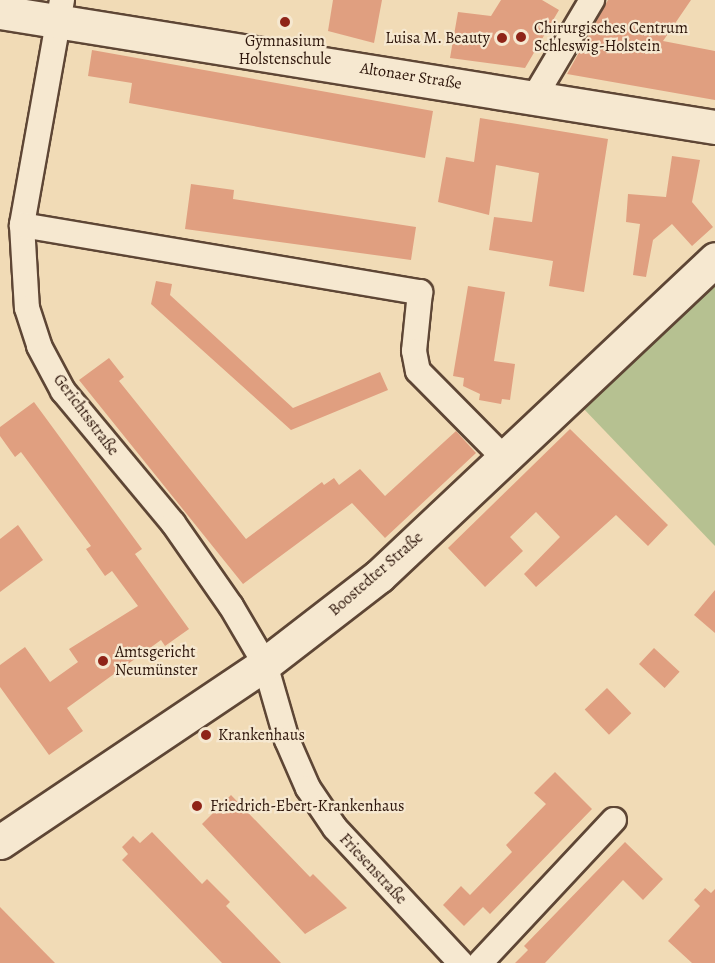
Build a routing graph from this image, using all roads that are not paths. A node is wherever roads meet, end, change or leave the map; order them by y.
1 (592, 0) edge
2 (60, 10) edge
3 (0, 12) edge
4 (535, 96) junction
5 (715, 127) edge
6 (22, 225) junction
7 (715, 259) edge
8 (504, 458) junction
9 (264, 664) junction
10 (614, 820) dead end
11 (0, 842) edge
12 (461, 963) edge
13 (480, 963) edge

1 - 4 street
2 - 3 street, Altonaer Straße
2 - 4 street, Altonaer Straße
2 - 6 street, Gerichtsstraße
4 - 5 street, Altonaer Straße
6 - 8 street
6 - 9 street, Gerichtsstraße
7 - 8 street, Boostedter Straße
8 - 9 street, Boostedter Straße
9 - 11 street, Boostedter Straße
9 - 12 street, Friesenstraße
10 - 13 street

